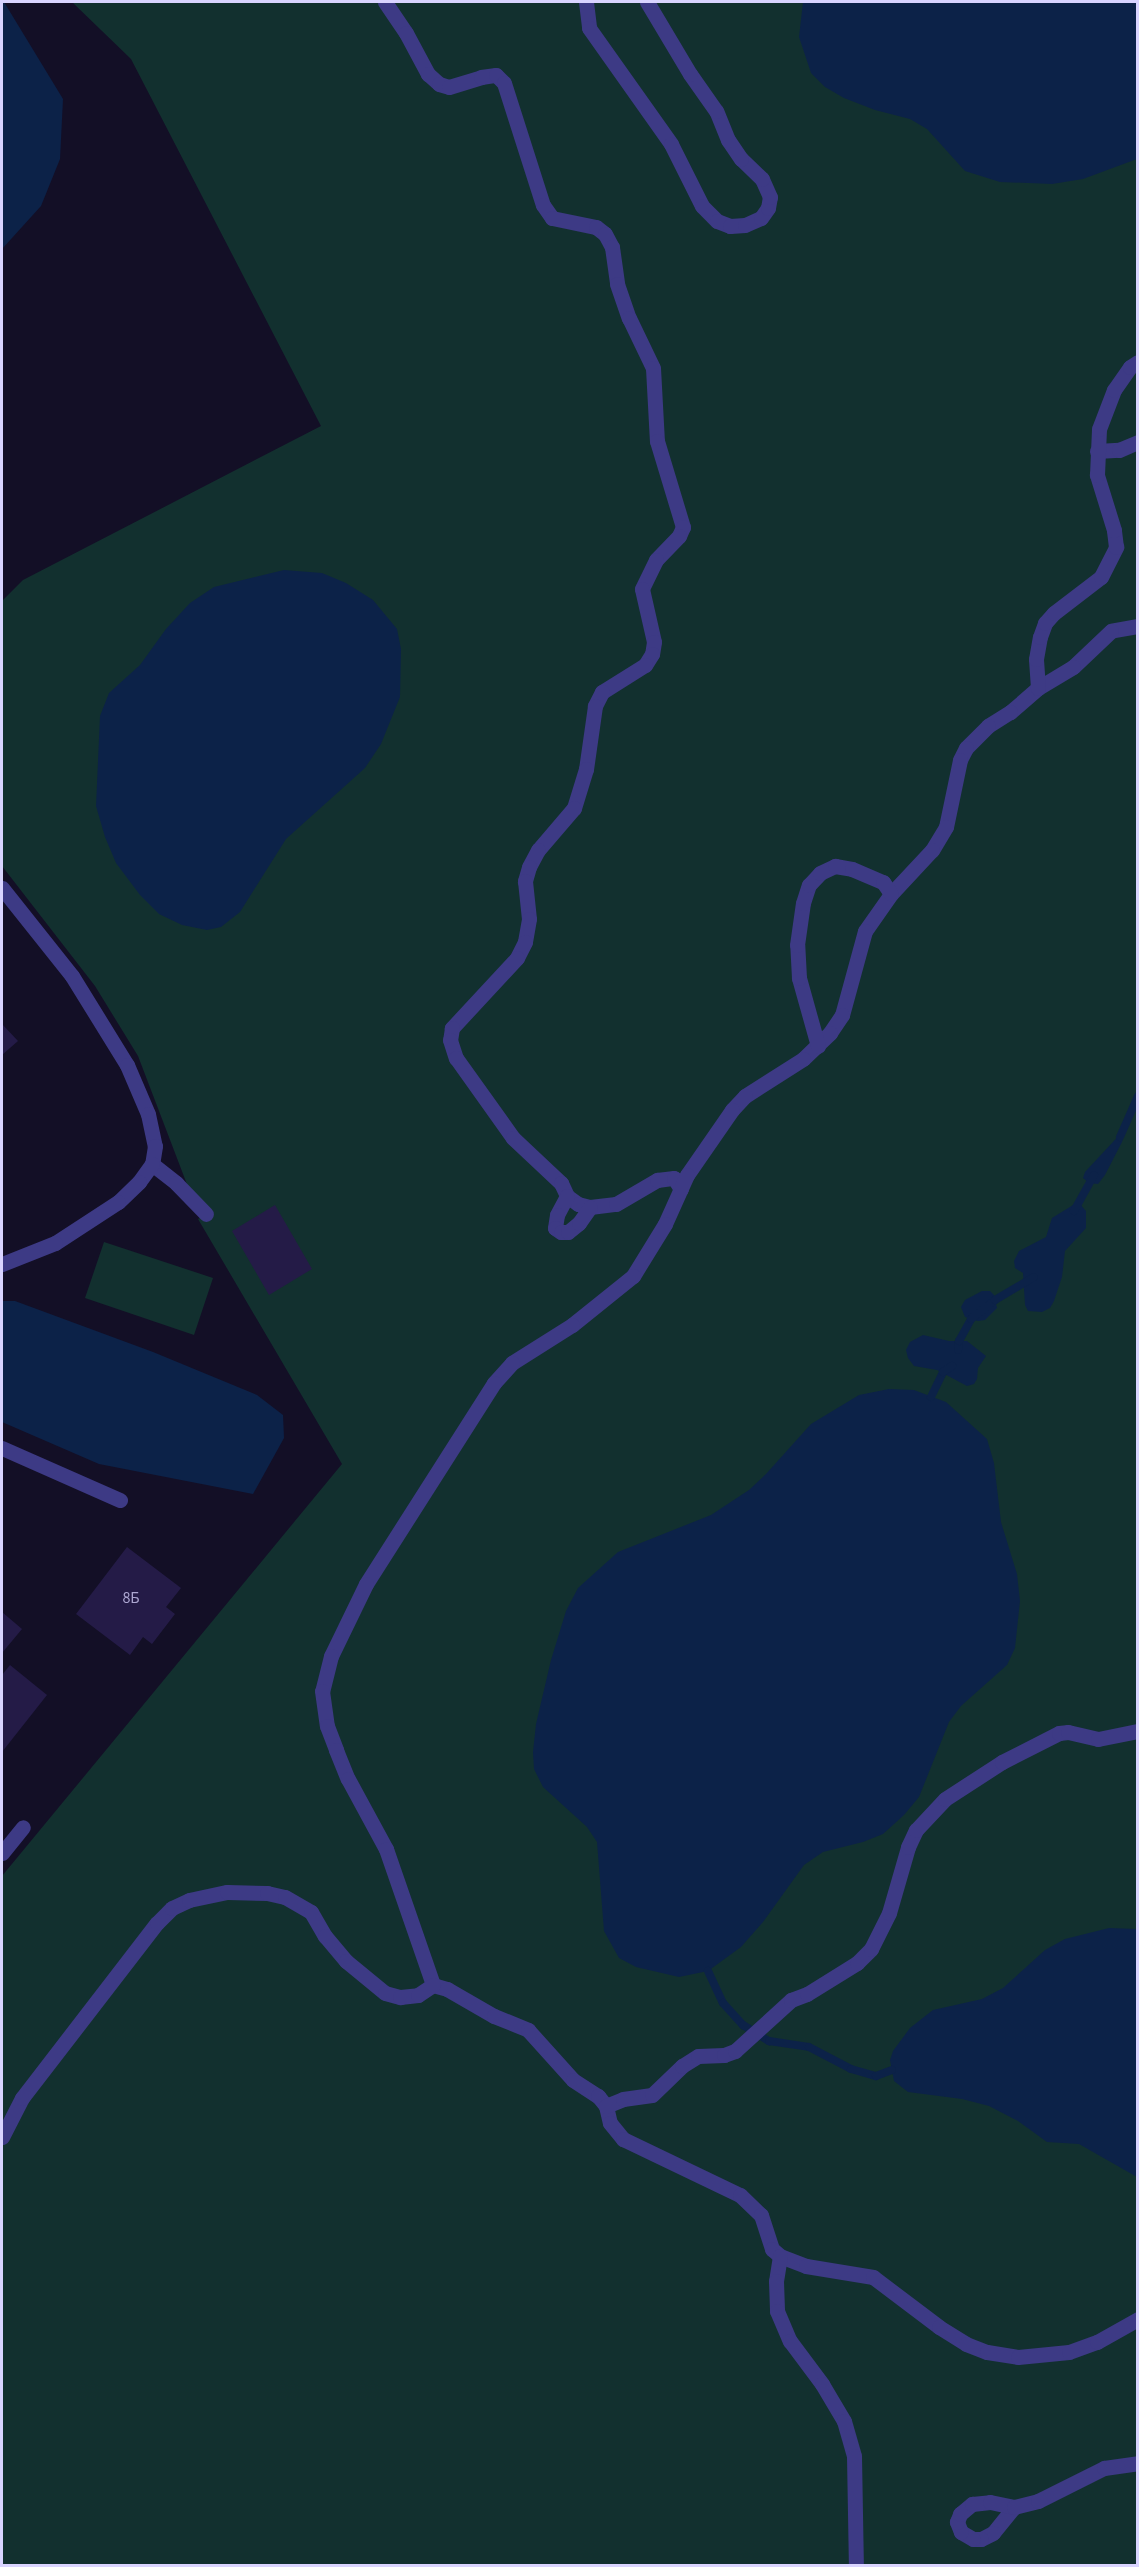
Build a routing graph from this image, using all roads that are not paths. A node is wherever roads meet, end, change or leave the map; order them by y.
1 (385, 2) edge
2 (586, 2) edge
3 (647, 2) edge
4 (1137, 362) edge
5 (1137, 442) edge
6 (1097, 451) junction
7 (1137, 626) edge
8 (1038, 688) junction
9 (2, 888) edge
10 (891, 894) junction
11 (818, 1046) junction
12 (152, 1164) junction
13 (681, 1189) junction
14 (567, 1196) junction
15 (590, 1207) junction
16 (206, 1214) dead end
17 (2, 1264) edge
18 (2, 1448) edge
19 (120, 1500) dead end
20 (1137, 1731) edge
21 (22, 1827) dead end
22 (2, 1853) edge
23 (433, 1985) junction
24 (606, 2106) junction
25 (2, 2137) edge
26 (780, 2256) junction
27 (1137, 2319) edge
28 (1137, 2463) edge
29 (1014, 2507) dead end
30 (856, 2565) edge

1 - 14 street
2 - 3 street
4 - 6 street
5 - 6 street
6 - 8 street
7 - 8 street
8 - 10 street
9 - 12 street
10 - 11 street
10 - 11 street
11 - 13 street
12 - 16 street
12 - 17 street
13 - 15 street
13 - 23 street
14 - 15 street
14 - 15 street
18 - 19 street
20 - 24 street
21 - 22 street
23 - 24 street
23 - 25 street
24 - 26 street
26 - 27 street
26 - 30 street
28 - 29 street

